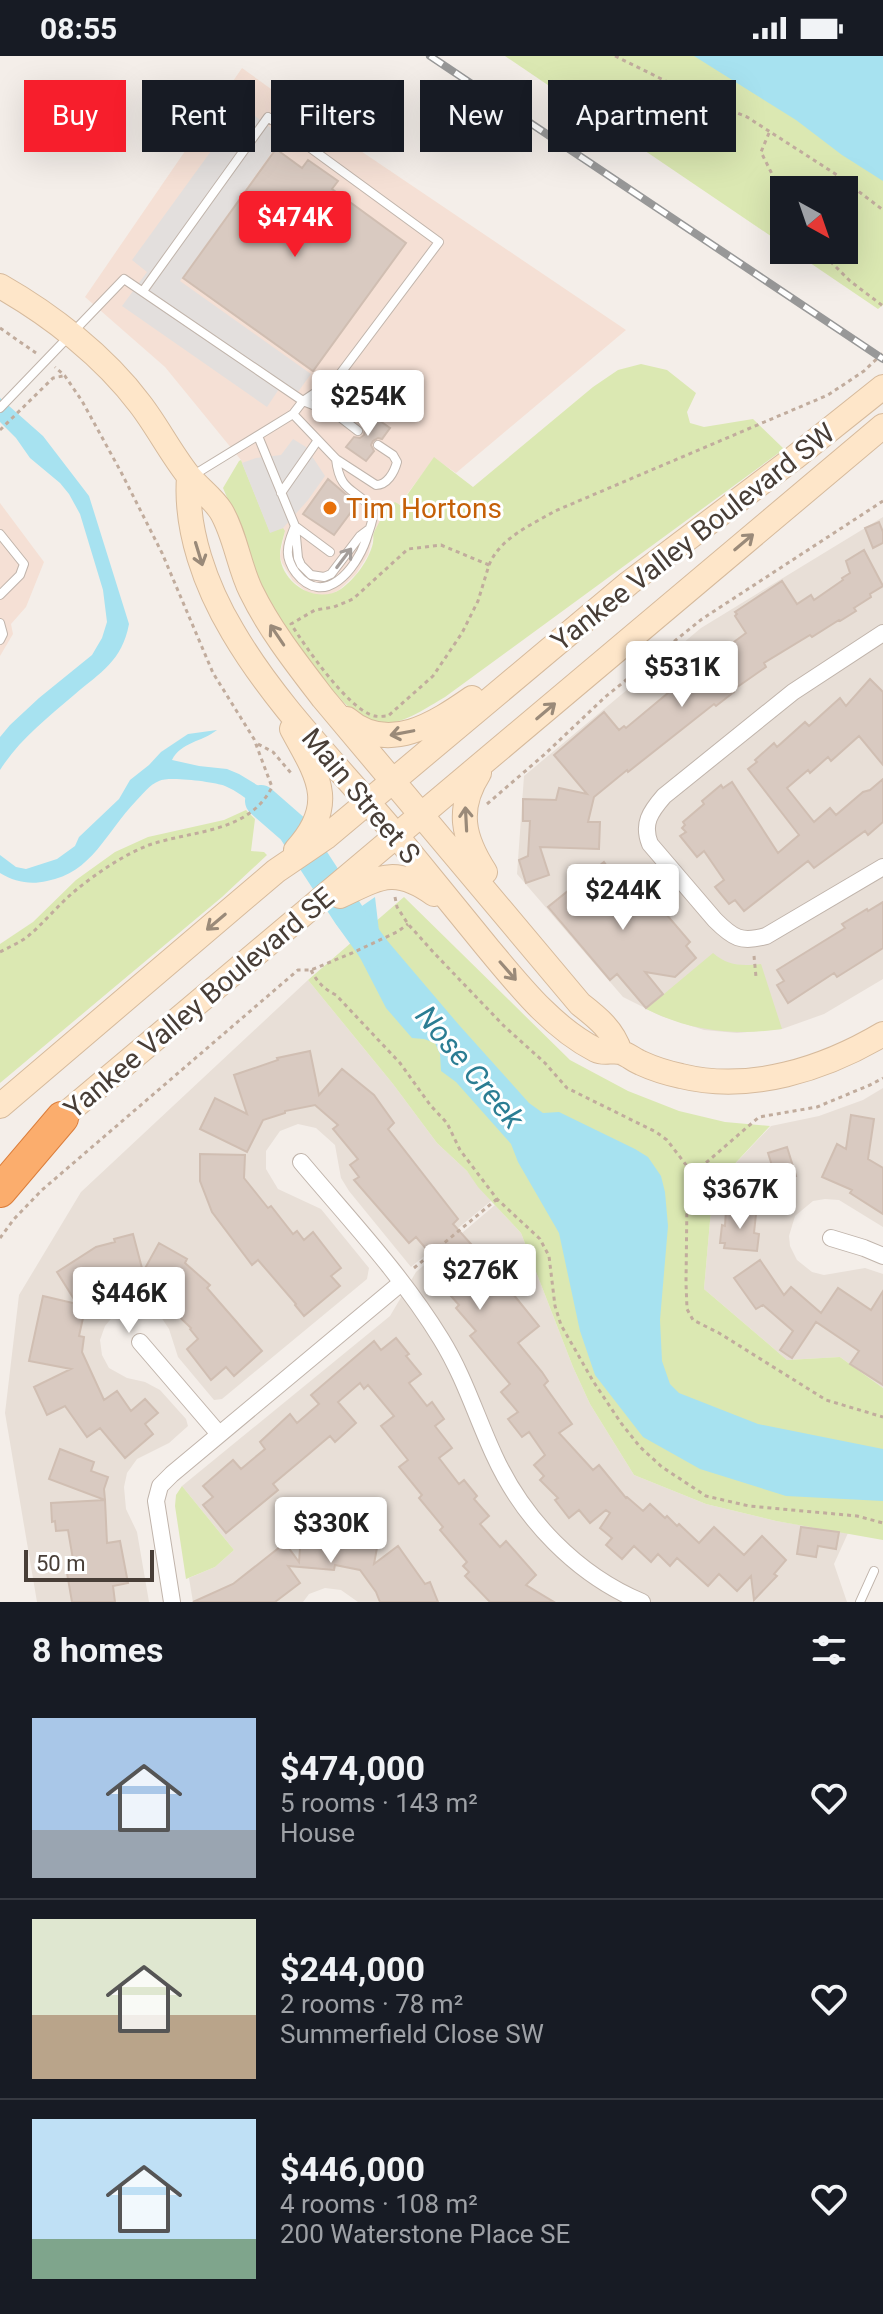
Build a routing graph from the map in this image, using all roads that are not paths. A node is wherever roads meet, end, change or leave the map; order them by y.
1 (0, 286) edge
2 (143, 291) junction
3 (71, 336) junction
4 (883, 387) edge
5 (303, 401) junction
6 (0, 408) edge
7 (293, 414) junction
8 (883, 426) edge
9 (358, 431) dead end
10 (258, 436) junction
11 (318, 440) junction
12 (378, 445) dead end
13 (336, 459) junction
14 (189, 477) junction
15 (281, 493) junction
16 (295, 526) junction
17 (0, 534) edge
18 (330, 552) dead end
19 (629, 583) junction
20 (0, 595) edge
21 (0, 623) edge
22 (883, 633) edge
23 (0, 640) edge
24 (269, 688) junction
25 (323, 698) junction
26 (487, 761) junction
27 (394, 781) junction
28 (368, 802) junction
29 (423, 815) junction
30 (397, 837) junction
31 (883, 867) edge
32 (276, 871) junction
33 (309, 911) junction
34 (458, 911) junction
35 (543, 959) junction
36 (883, 1034) edge
37 (620, 1052) junction
38 (0, 1106) edge
39 (62, 1118) junction
40 (301, 1162) dead end
41 (0, 1168) edge
42 (0, 1191) edge
43 (831, 1238) dead end
44 (883, 1256) edge
45 (400, 1281) junction
46 (140, 1342) dead end
47 (219, 1434) junction
48 (874, 1571) dead end
49 (172, 1602) edge
50 (642, 1602) edge
51 (860, 1602) edge

1 - 3 main road, Main Street S
2 - 3 lane
2 - 5 lane
2 - 5 lane
3 - 6 lane
3 - 14 main road, Main Street S
4 - 19 main road, Yankee Valley Boulevard SW
5 - 7 lane
5 - 9 lane
7 - 10 lane
7 - 11 lane
26 -> 8 main road, Yankee Valley Boulevard SW
10 - 14 lane
10 - 15 lane
11 - 13 lane
11 - 15 lane
12 - 13 lane
16 -> 13 lane
14 -> 24 main road, Main Street S
25 -> 14 main road, Main Street S
15 - 16 lane
16 - 18 lane
17 - 20 lane
19 -> 25 main road
19 - 27 main road, Yankee Valley Boulevard SW
21 - 23 lane
22 - 31 street
24 - 28 main road, Main Street S
24 - 32 main road
25 - 27 main road, Main Street S
26 - 29 main road, Yankee Valley Boulevard SW
35 -> 26 main road
27 - 28 main road, Yankee Valley Boulevard SW
27 - 29 main road, Main Street S
28 - 30 main road, Main Street S
28 - 32 main road, Yankee Valley Boulevard SE
29 - 30 main road, Yankee Valley Boulevard SE
29 - 35 main road, Main Street S
30 - 33 main road, Yankee Valley Boulevard SE
30 - 34 main road, Main Street S
32 -> 38 main road, Yankee Valley Boulevard SE
33 - 34 main road
33 - 39 main road, Yankee Valley Boulevard SE
34 -> 37 main road, Main Street S
35 - 37 main road, Main Street S
36 - 37 main road, Main Street S
39 - 41 main road, Yankee Valley Boulevard SE
39 - 42 highway
40 - 45 street
43 - 44 street
45 - 47 street
45 - 50 street
46 - 47 street
47 - 49 street
48 - 51 lane

